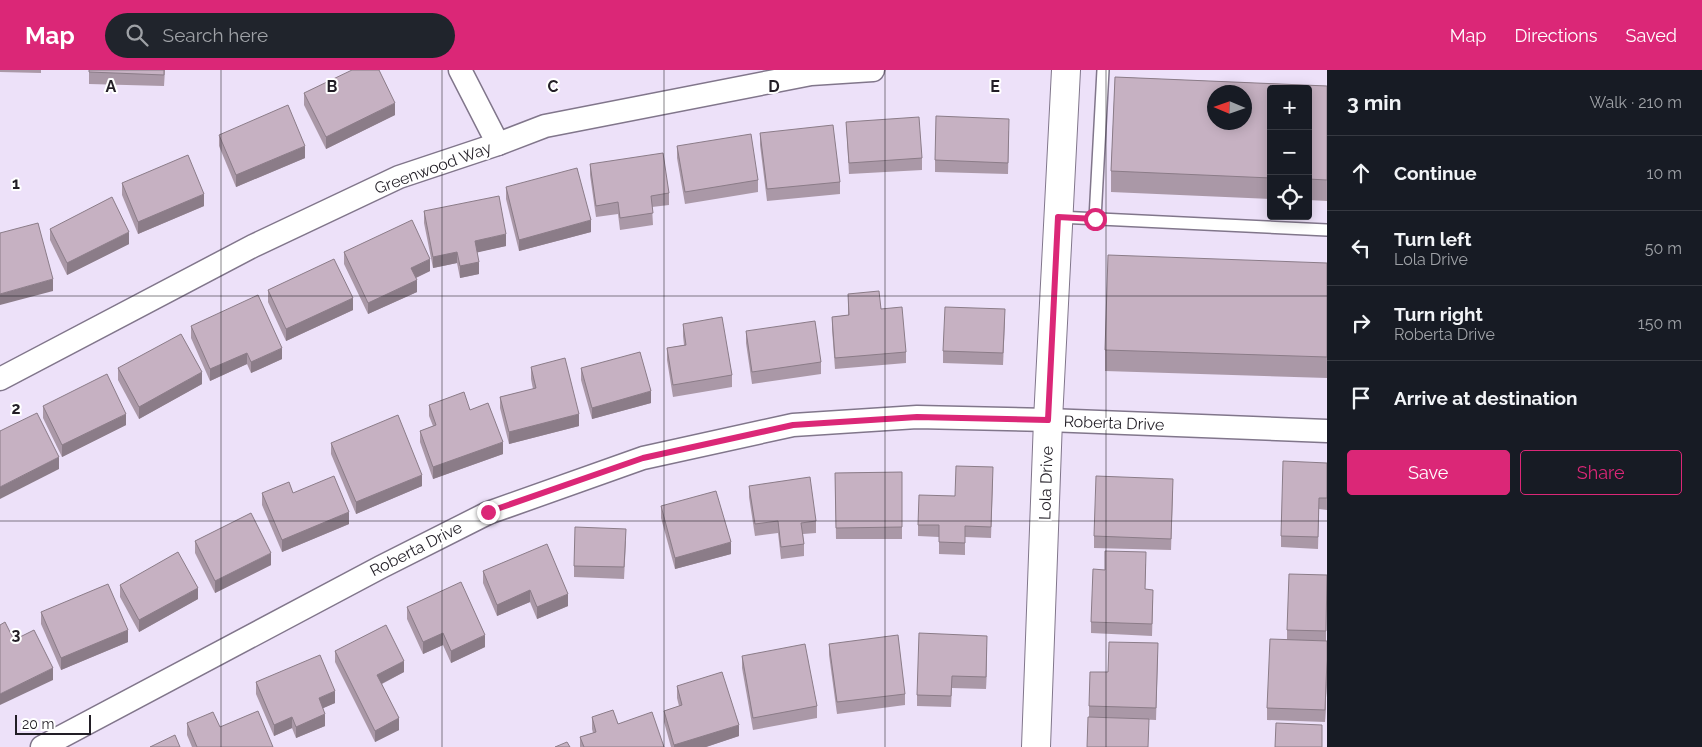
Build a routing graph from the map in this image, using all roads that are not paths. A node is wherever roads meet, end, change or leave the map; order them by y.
1 (460, 70) edge
2 (870, 70) edge
3 (1066, 70) edge
4 (1103, 70) edge
5 (498, 144) junction
6 (1058, 217) junction
7 (1095, 219) junction
8 (1327, 230) edge
9 (0, 379) edge
10 (1048, 420) junction
11 (1327, 431) edge
12 (42, 747) edge
13 (1036, 747) edge

1 - 5 street
2 - 5 street, Greenwood Way
3 - 6 street, Lola Drive
4 - 7 lane
5 - 9 street, Greenwood Way
6 - 7 lane
6 - 10 street, Lola Drive
7 - 8 lane
10 - 11 street, Roberta Drive
10 - 12 street, Roberta Drive
10 - 13 street, Lola Drive

